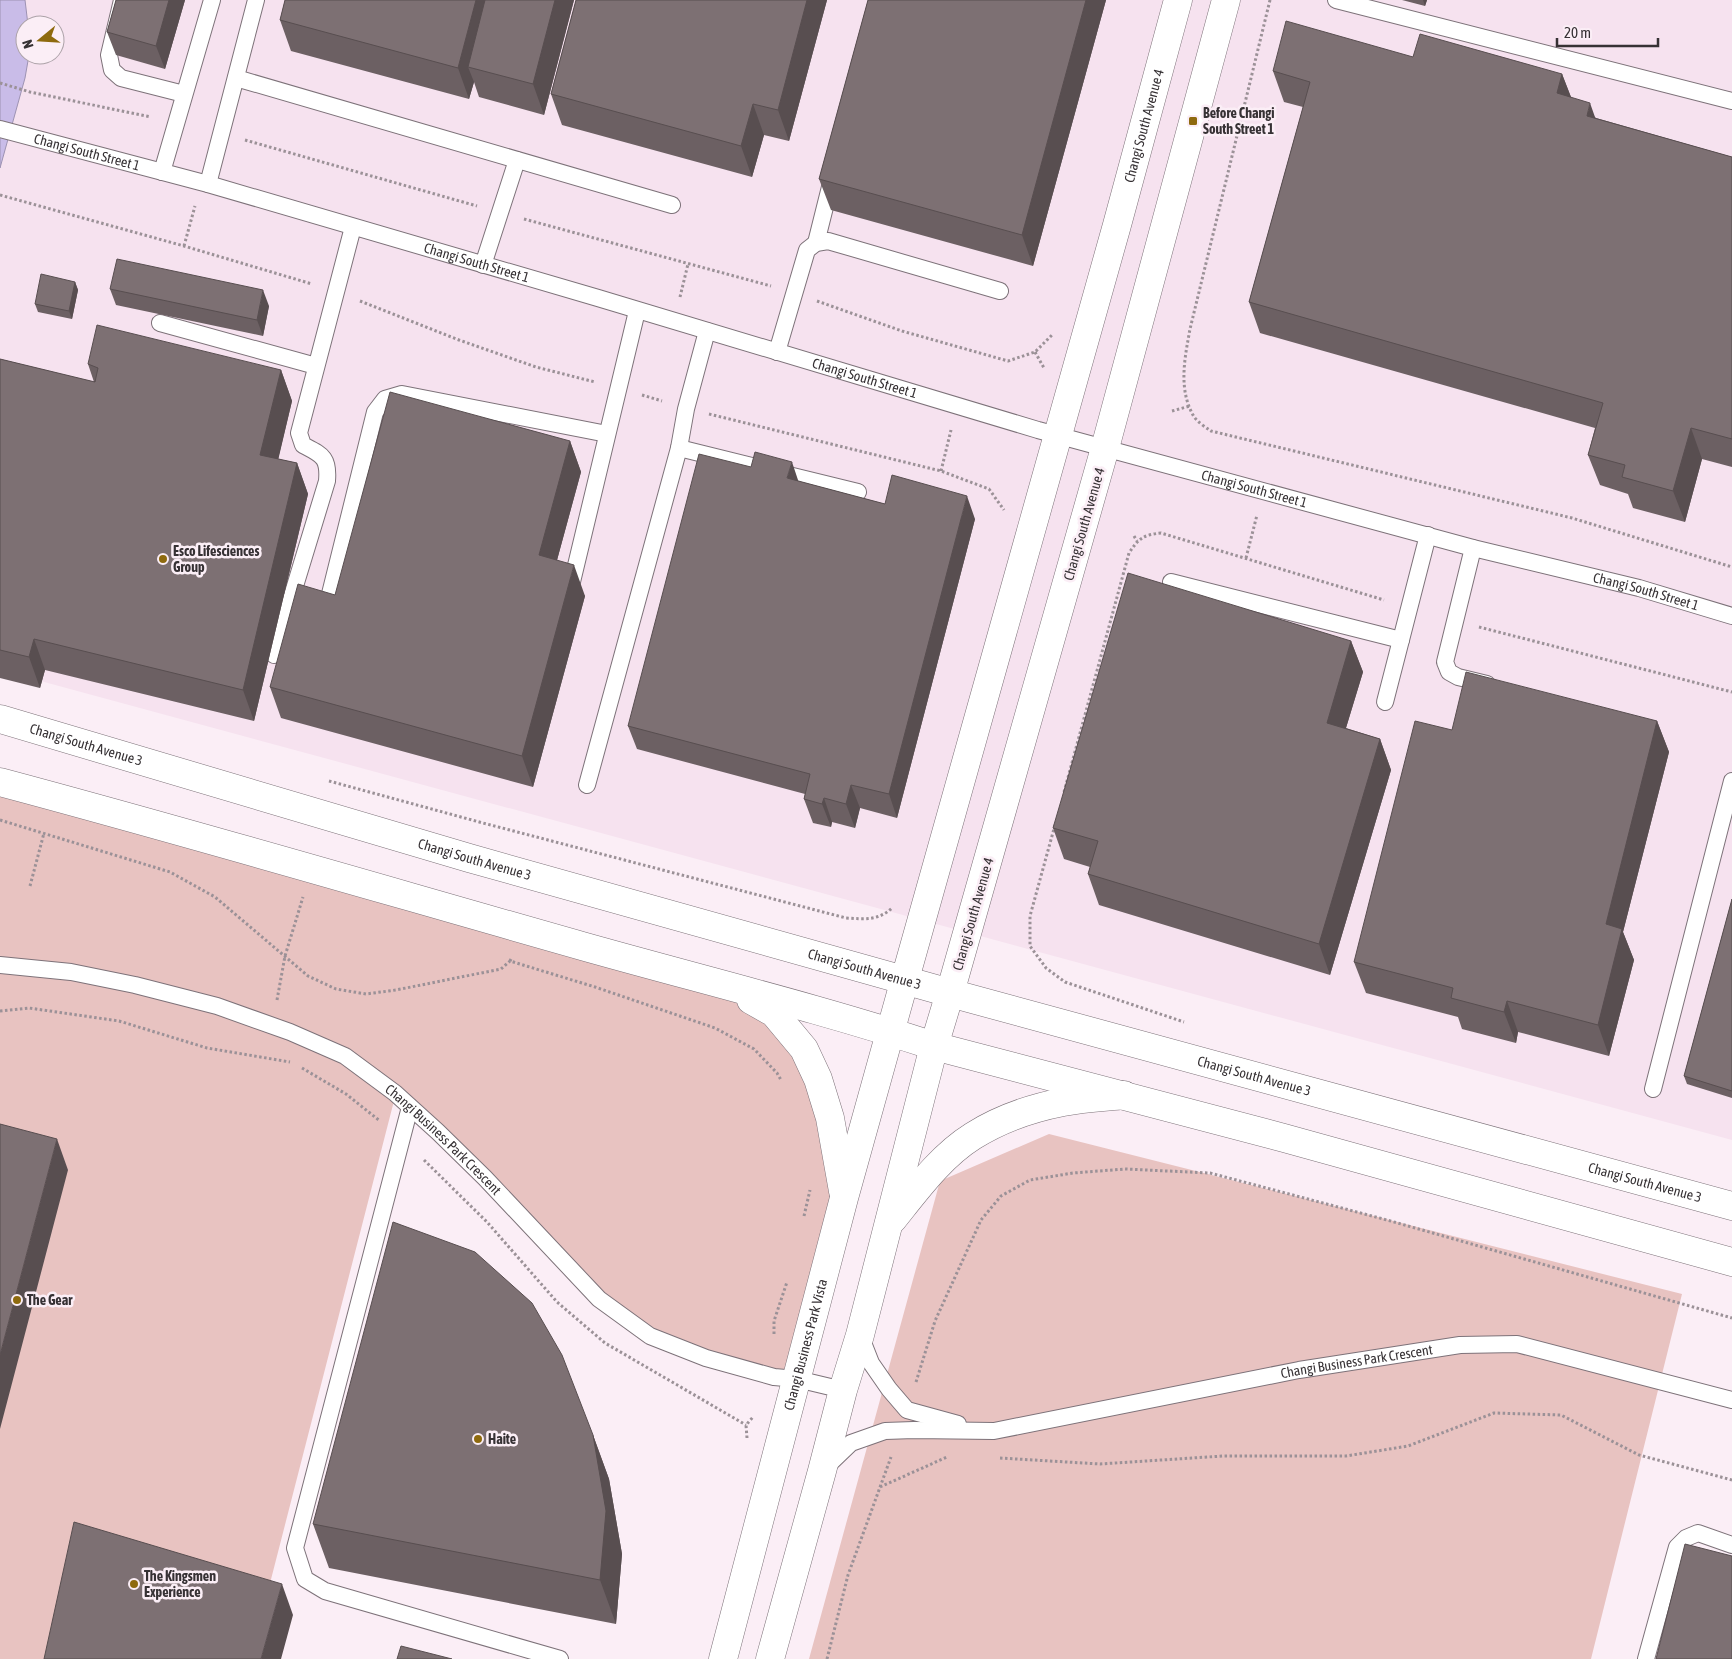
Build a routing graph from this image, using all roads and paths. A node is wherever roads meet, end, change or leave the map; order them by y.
1 (122, 0) edge
2 (212, 0) edge
3 (256, 0) edge
4 (1178, 0) edge
5 (1226, 0) edge
6 (1270, 0) edge
7 (1336, 0) edge
8 (236, 78) junction
9 (0, 83) edge
10 (184, 94) junction
11 (1732, 100) edge
12 (176, 122) junction
13 (0, 129) edge
14 (221, 134) junction
15 (517, 160) junction
16 (835, 168) edge
17 (162, 172) junction
18 (204, 183) junction
19 (0, 195) edge
20 (5, 197) dead end
21 (672, 205) dead end
22 (500, 212) junction
23 (353, 227) junction
24 (816, 243) junction
25 (184, 246) dead end
26 (688, 264) junction
27 (483, 265) junction
28 (1000, 291) dead end
29 (794, 293) junction
30 (637, 311) junction
31 (674, 322) junction
32 (160, 323) dead end
33 (707, 331) junction
34 (1055, 332) dead end
35 (777, 352) junction
36 (316, 366) junction
37 (957, 406) junction
38 (1190, 406) junction
39 (686, 409) junction
40 (1172, 411) dead end
41 (607, 434) junction
42 (1058, 435) junction
43 (679, 448) junction
44 (1106, 448) junction
45 (941, 471) junction
46 (1263, 490) junction
47 (858, 492) dead end
48 (1005, 511) dead end
49 (1428, 535) junction
50 (1134, 536) dead end
51 (1137, 542) junction
52 (1473, 548) junction
53 (1246, 558) junction
54 (1732, 568) edge
55 (572, 582) edge
56 (1171, 582) dead end
57 (328, 602) edge
58 (1409, 608) junction
59 (1732, 616) edge
60 (1456, 621) junction
61 (1401, 640) junction
62 (274, 655) dead end
63 (1506, 688) edge
64 (1732, 691) edge
65 (1385, 702) dead end
66 (0, 719) edge
67 (322, 779) dead end
68 (1732, 781) edge
69 (0, 782) edge
70 (587, 785) dead end
71 (1061, 801) edge
72 (0, 820) edge
73 (1056, 820) edge
74 (44, 834) junction
75 (30, 886) dead end
76 (898, 902) dead end
77 (295, 924) dead end
78 (522, 929) junction
79 (285, 956) junction
80 (510, 961) junction
81 (0, 965) edge
82 (905, 979) junction
83 (724, 984) junction
84 (950, 993) junction
85 (1189, 1024) dead end
86 (272, 1025) junction
87 (891, 1032) junction
88 (934, 1046) junction
89 (782, 1080) dead end
90 (1654, 1089) dead end
91 (1124, 1095) junction
92 (410, 1107) junction
93 (810, 1189) dead end
94 (844, 1198) junction
95 (1732, 1206) edge
96 (804, 1217) dead end
97 (886, 1228) junction
98 (1732, 1262) edge
99 (788, 1279) dead end
100 (1732, 1318) edge
101 (860, 1335) junction
102 (785, 1378) junction
103 (843, 1390) junction
104 (1732, 1400) edge
105 (907, 1410) junction
106 (901, 1430) junction
107 (978, 1430) junction
108 (748, 1443) dead end
109 (956, 1457) dead end
110 (994, 1458) dead end
111 (822, 1471) junction
112 (1732, 1480) edge
113 (880, 1487) junction
114 (1732, 1545) edge
115 (560, 1659) edge
116 (723, 1659) edge
117 (770, 1659) edge
118 (827, 1659) edge
119 (1646, 1659) edge

1 - 10 lane
2 - 10 lane
3 - 8 lane
4 - 42 main road, Changi South Avenue 4
5 - 44 main road, Changi South Avenue 4
6 - 38 path
7 - 11 lane
8 - 14 lane
8 - 15 lane
9 - 12 path
10 - 12 lane
12 - 17 lane
13 - 17 lane, Changi South Street 1
14 - 18 lane
14 - 22 path
15 - 21 lane
15 - 22 lane
16 - 24 lane
17 - 18 lane, Changi South Street 1
18 - 23 lane, Changi South Street 1
18 - 25 path
19 - 20 path
22 - 26 path
22 - 27 lane
23 - 27 lane, Changi South Street 1
23 - 36 lane
24 - 28 lane
24 - 29 lane
26 - 29 path
26 - 31 path
27 - 30 lane, Changi South Street 1
29 - 34 path
29 - 35 lane
30 - 31 lane, Changi South Street 1
30 - 41 lane
31 - 33 lane, Changi South Street 1
32 - 36 lane
33 - 35 lane, Changi South Street 1
33 - 39 lane
35 - 37 lane, Changi South Street 1
36 - 62 lane
37 - 42 lane, Changi South Street 1
37 - 45 path
38 - 40 path
38 - 54 path
39 - 43 lane
39 - 45 path
41 - 55 lane
41 - 57 lane
42 - 44 lane, Changi South Street 1
42 - 82 main road, Changi South Avenue 4
43 - 47 lane
43 - 70 lane
44 - 46 lane, Changi South Street 1
44 - 84 main road, Changi South Avenue 4
45 - 48 path
46 - 49 lane, Changi South Street 1
46 - 53 path
49 - 52 lane, Changi South Street 1
49 - 58 lane
50 - 51 path
51 - 53 path
51 - 71 path
52 - 59 lane, Changi South Street 1
52 - 60 lane
53 - 58 path
56 - 61 lane
58 - 61 lane
60 - 63 lane
60 - 64 path
61 - 65 lane
66 - 82 main road, Changi South Avenue 3
67 - 76 path
68 - 90 lane
69 - 78 main road
72 - 74 path
73 - 85 path
74 - 75 path
74 - 79 path
77 - 79 path
78 - 80 path
78 - 83 main road
79 - 80 path
79 - 86 path
80 - 89 path
81 - 86 lane, Changi Business Park Crescent
82 - 84 main road, Changi South Avenue 3
82 - 87 main road, Changi South Avenue 4
83 - 87 main road
83 - 94 main road
84 - 88 main road, Changi South Avenue 4
84 - 95 main road, Changi South Avenue 3
86 - 92 lane, Changi Business Park Crescent
87 - 88 main road
87 - 94 main road, Changi Business Park Vista
88 - 91 main road
88 - 97 main road
91 - 97 main road
91 - 98 main road
92 - 102 lane, Changi Business Park Crescent
92 - 115 lane
93 - 96 path
94 - 102 main road, Changi Business Park Vista
97 - 101 main road
99 - 102 path
100 - 105 path
101 - 103 main road
101 - 105 lane
102 - 103 lane, Changi Business Park Crescent
102 - 108 path
102 - 116 main road, Changi Business Park Vista
103 - 111 main road
104 - 107 lane, Changi Business Park Crescent
105 - 107 lane, Changi Business Park Crescent
106 - 107 lane, Changi Business Park Crescent
106 - 111 lane, Changi Business Park Crescent
106 - 113 path
109 - 113 path
110 - 112 path
111 - 117 main road
113 - 118 path
114 - 119 lane

